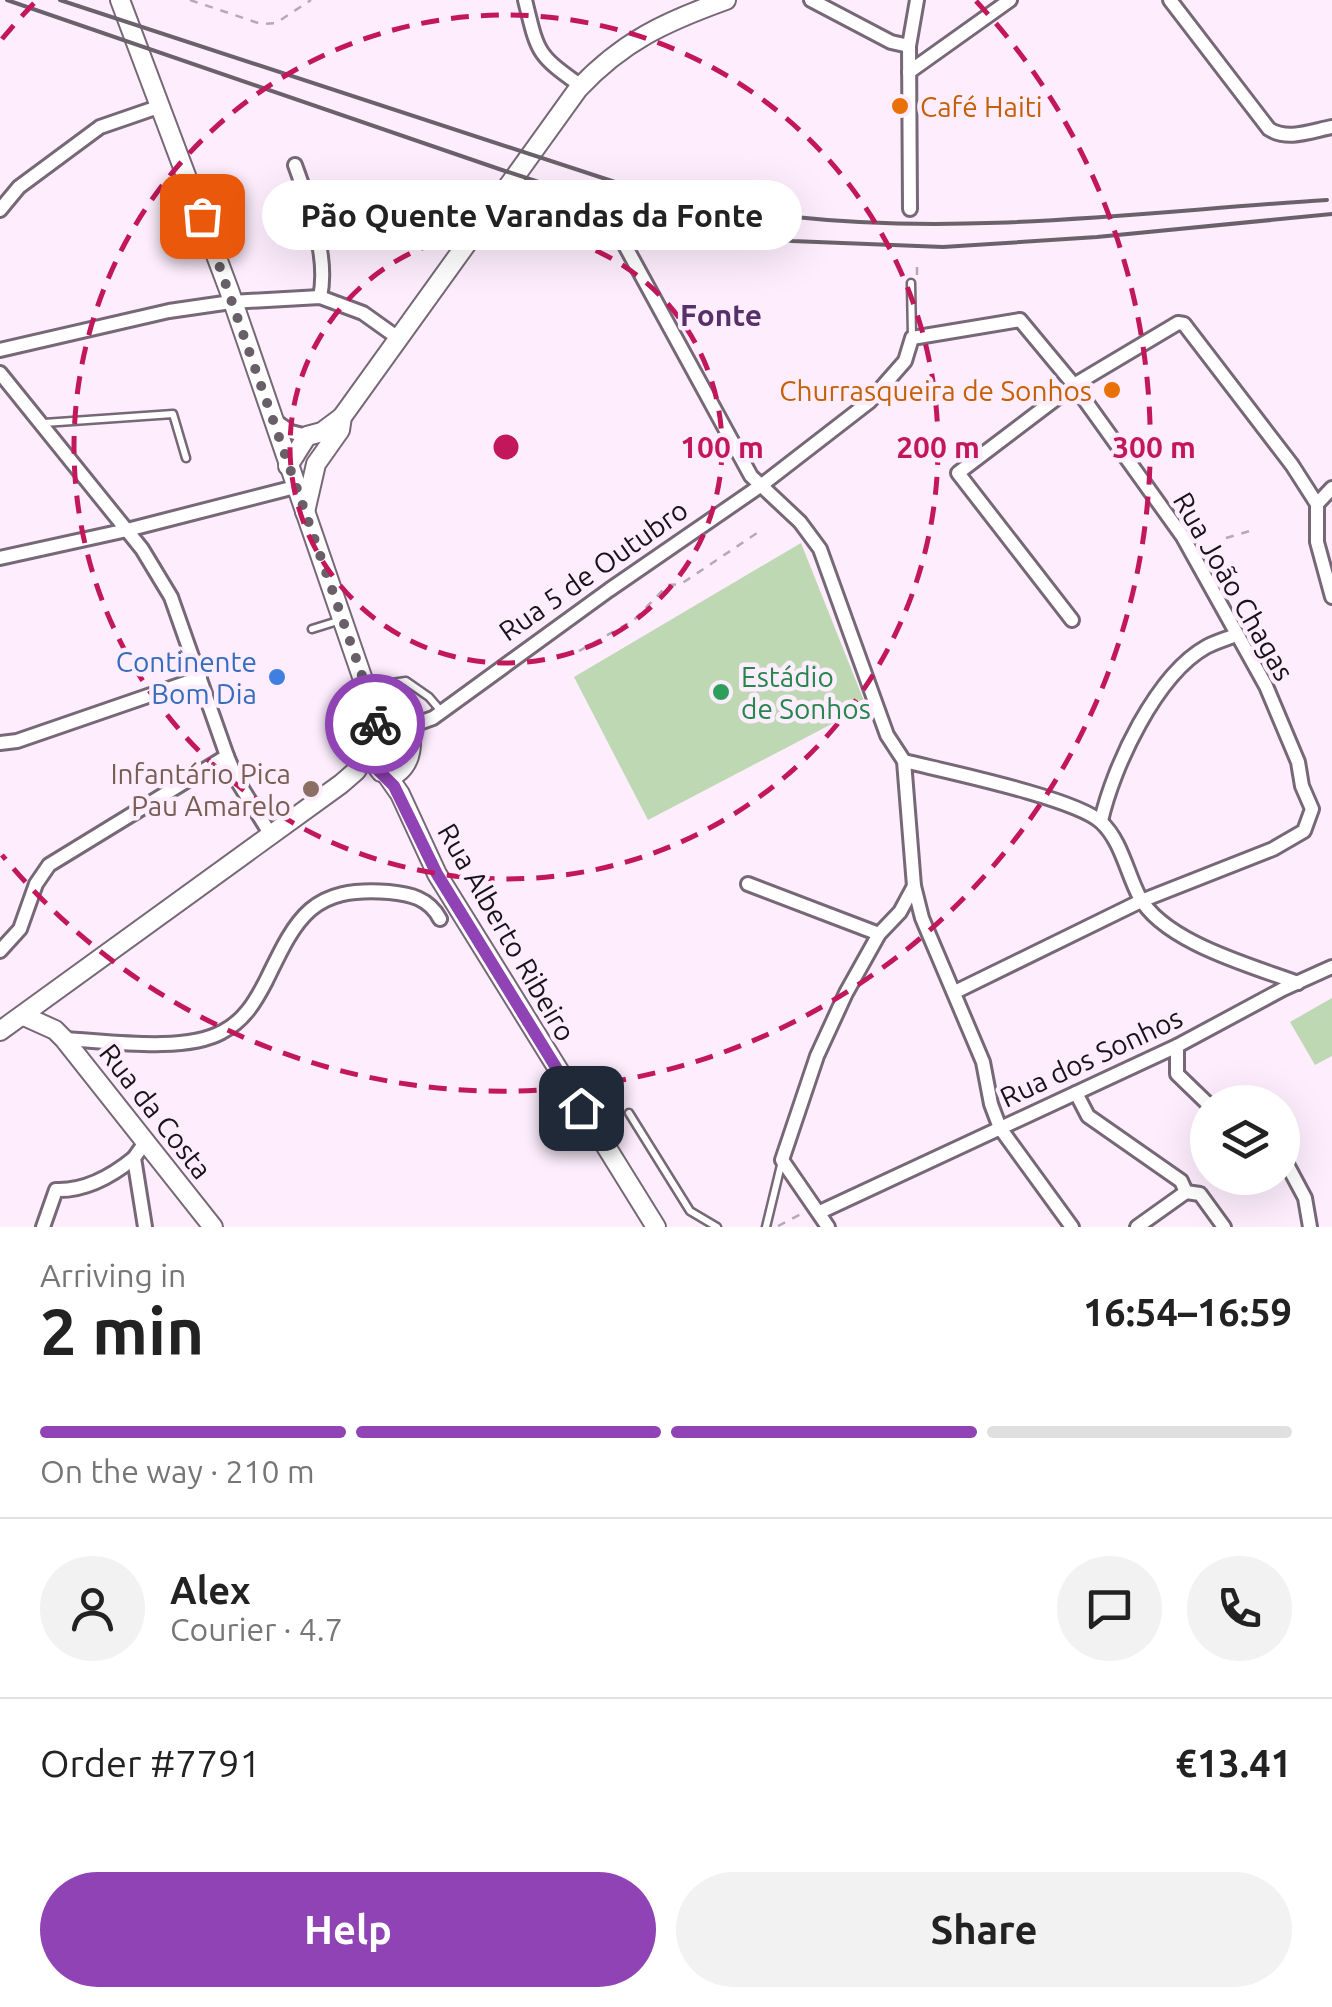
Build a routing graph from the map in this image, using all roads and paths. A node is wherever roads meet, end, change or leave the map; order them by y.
1 (120, 0) edge
2 (190, 0) edge
3 (311, 0) edge
4 (525, 0) edge
5 (726, 0) edge
6 (811, 0) edge
7 (918, 0) edge
8 (1010, 0) edge
9 (1170, 0) edge
10 (909, 46) junction
11 (909, 72) junction
12 (581, 86) junction
13 (162, 106) junction
14 (1332, 127) edge
15 (295, 165) dead end
16 (0, 187) edge
17 (14, 193) junction
18 (910, 209) dead end
19 (0, 210) edge
20 (506, 228) dead end
21 (917, 262) dead end
22 (914, 283) joint
23 (320, 297) junction
24 (230, 302) junction
25 (398, 338) junction
26 (912, 338) junction
27 (0, 350) edge
28 (0, 373) edge
29 (1074, 384) junction
30 (271, 418) junction
31 (342, 418) junction
32 (42, 424) junction
33 (307, 436) junction
34 (186, 458) dead end
35 (316, 464) junction
36 (288, 466) junction
37 (763, 484) junction
38 (295, 487) junction
39 (1332, 488) edge
40 (1317, 504) junction
41 (305, 512) junction
42 (127, 530) junction
43 (1252, 530) dead end
44 (757, 533) dead end
45 (1226, 538) dead end
46 (0, 558) edge
47 (1332, 597) edge
48 (342, 620) junction
49 (1072, 620) dead end
50 (312, 629) dead end
51 (1236, 635) junction
52 (579, 651) dead end
53 (200, 678) junction
54 (368, 694) junction
55 (437, 715) junction
56 (396, 723) junction
57 (373, 741) junction
58 (0, 743) edge
59 (410, 752) junction
60 (227, 756) junction
61 (904, 761) junction
62 (384, 774) junction
63 (341, 784) junction
64 (410, 816) junction
65 (1100, 821) junction
66 (271, 835) junction
67 (748, 884) dead end
68 (914, 886) junction
69 (1141, 900) junction
70 (440, 918) dead end
71 (879, 934) junction
72 (0, 951) edge
73 (1332, 968) edge
74 (1298, 983) junction
75 (954, 992) junction
76 (44, 1001) junction
77 (24, 1016) junction
78 (0, 1031) edge
79 (60, 1035) junction
80 (1178, 1046) junction
81 (1190, 1086) edge
82 (1076, 1092) junction
83 (628, 1113) dead end
84 (1000, 1128) junction
85 (146, 1141) junction
86 (134, 1158) junction
87 (782, 1160) junction
88 (1300, 1189) edge
89 (1186, 1192) junction
90 (812, 1212) junction
91 (43, 1227) edge
92 (145, 1227) edge
93 (212, 1227) edge
94 (656, 1227) edge
95 (717, 1227) edge
96 (766, 1227) edge
97 (776, 1227) edge
98 (828, 1227) edge
99 (1072, 1227) edge
100 (1137, 1227) edge
101 (1224, 1227) edge
102 (1310, 1227) edge

1 - 13 main road
2 - 3 path
4 - 12 street
5 - 12 main road
6 - 10 street
7 - 10 street
8 - 11 street
9 - 14 street
10 - 11 street
11 - 18 street
12 - 25 main road
13 - 17 street
13 - 24 main road
15 - 23 street
16 - 17 street
17 - 19 street
20 - 37 street
21 - 22 path
22 - 26 lane
23 - 24 street
23 - 25 street
24 - 27 street
24 - 30 main road
25 - 31 main road
26 - 29 street, Rua João Chagas
26 - 37 street, Rua 5 de Outubro
28 - 32 street
29 - 40 street
29 - 49 street
29 - 51 street, Rua João Chagas
30 - 33 street
30 - 36 main road
31 - 33 main road
31 - 35 main road
32 - 34 lane
32 - 42 street
33 - 36 main road
35 - 36 main road
35 - 41 main road
36 - 38 main road
37 - 55 street, Rua 5 de Outubro
37 - 61 street
38 - 41 main road
38 - 42 street
39 - 40 street
40 - 47 street
41 - 48 main road
42 - 46 street
42 - 53 street
43 - 45 path
44 - 52 path
48 - 50 lane
48 - 54 main road
51 - 65 street
51 - 69 street, Rua João Chagas
53 - 58 street
53 - 60 street
54 - 55 lane
54 - 56 main road
54 - 57 main road
55 - 56 street, Rua 5 de Outubro
55 - 59 street, Rua 5 de Outubro
56 - 57 main road
56 - 59 main road
57 - 62 main road
57 - 63 main road
59 - 62 main road
59 - 64 main road, Rua Alberto Ribeiro
60 - 66 street
60 - 72 street
61 - 65 street
61 - 68 street, Rua dos Sonhos
62 - 63 main road
62 - 64 main road, Rua Alberto Ribeiro
63 - 66 main road
64 - 94 main road, Rua Alberto Ribeiro
65 - 69 street
66 - 76 main road
67 - 71 street
68 - 71 street
68 - 75 street, Rua dos Sonhos
69 - 74 street
69 - 75 street
70 - 79 street
71 - 87 street
73 - 74 street, Rua dos Sonhos
74 - 80 street, Rua dos Sonhos
75 - 84 street, Rua dos Sonhos
76 - 77 main road
76 - 79 main road, Rua da Costa
77 - 78 main road
77 - 79 main road, Rua da Costa
79 - 85 main road, Rua da Costa
80 - 81 street
80 - 82 street, Rua dos Sonhos
82 - 84 street, Rua dos Sonhos
82 - 89 street
83 - 95 lane
84 - 90 street
84 - 99 street
85 - 86 street
85 - 93 main road, Rua da Costa
86 - 91 street
86 - 92 street
87 - 90 street
87 - 96 lane
88 - 102 street
89 - 100 street
89 - 101 street
90 - 97 path
90 - 98 street

